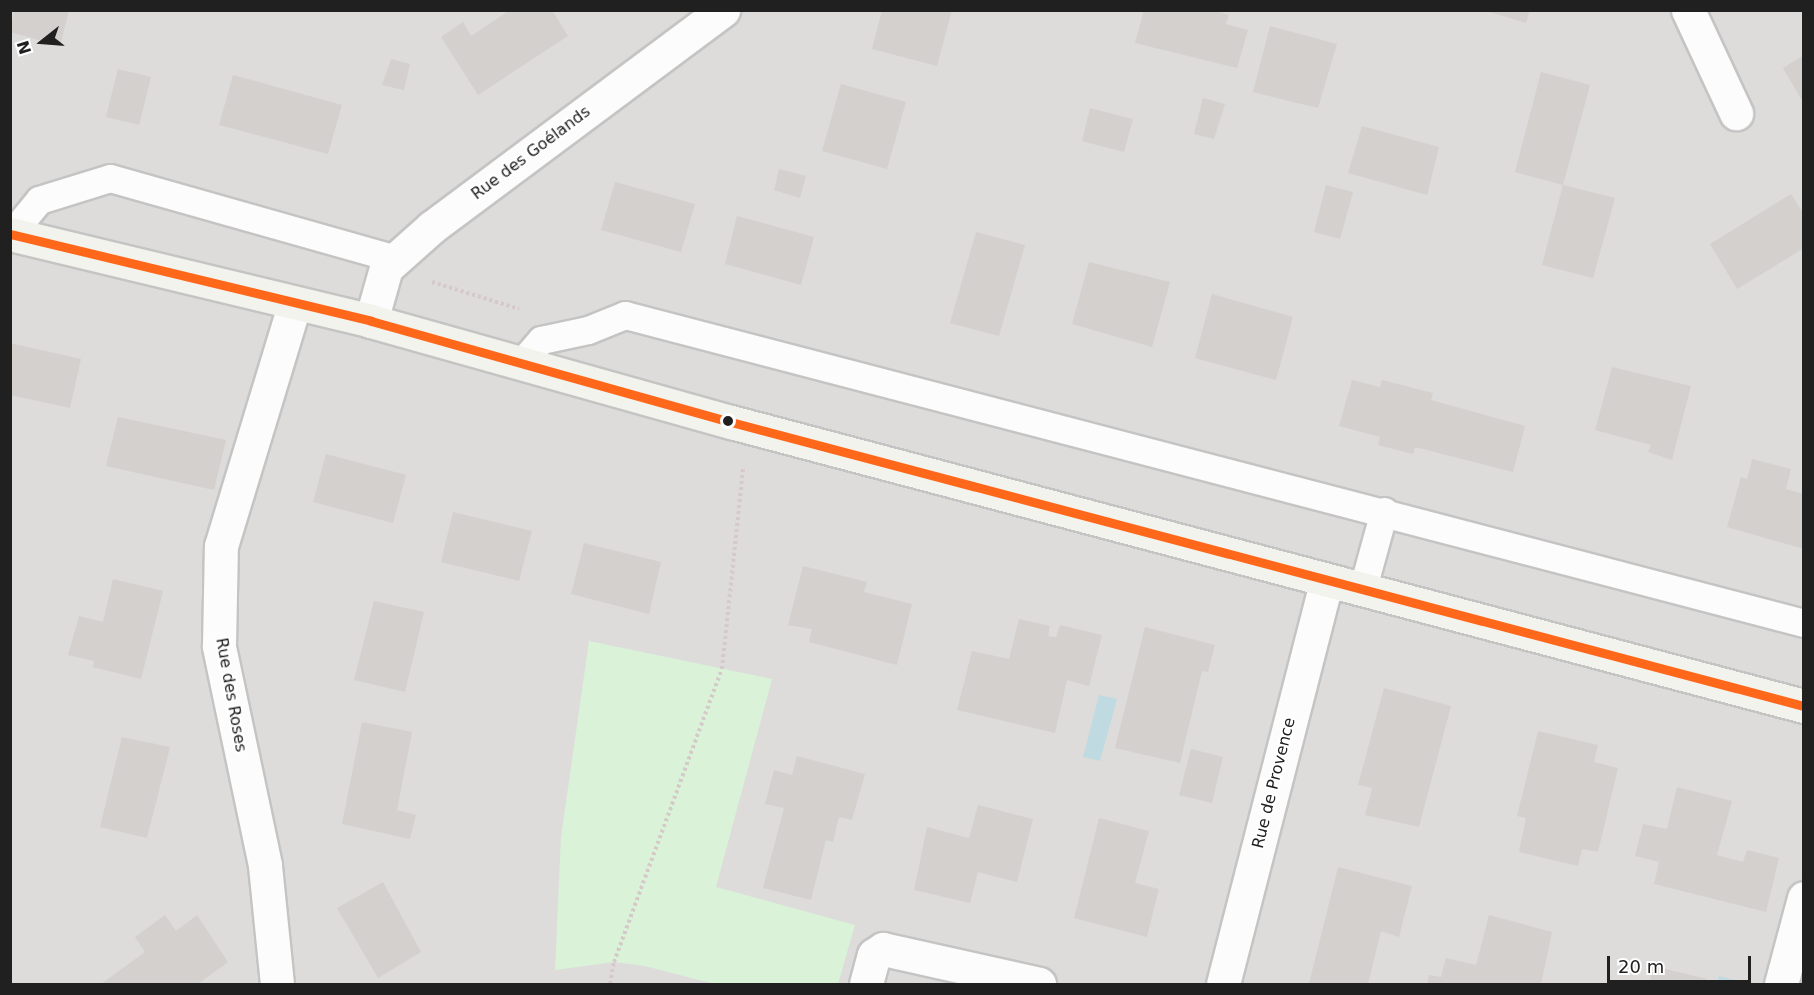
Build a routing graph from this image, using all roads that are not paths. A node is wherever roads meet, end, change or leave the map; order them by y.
1 (723, 10) edge
2 (1688, 10) edge
3 (1736, 113) dead end
4 (11, 234) edge
5 (396, 259) junction
6 (294, 305) junction
7 (371, 321) junction
8 (520, 364) junction
9 (1384, 511) junction
10 (1326, 582) junction
11 (1362, 591) junction
12 (1803, 623) edge
13 (1803, 706) edge
14 (1803, 898) edge
15 (938, 974) edge
16 (277, 984) edge
17 (866, 984) edge
18 (1039, 984) edge
19 (1223, 984) edge
20 (1781, 984) edge

1 - 5 street, Rue des Goélands
2 - 3 street
4 - 5 lane
4 - 6 street
5 - 7 street, Rue des Goélands
6 - 7 street
6 - 16 street, Rue des Roses
7 - 8 street
8 - 9 lane
8 - 10 street
9 - 11 lane
9 - 12 lane
10 - 11 street
10 - 19 street, Rue de Provence
11 - 13 street
14 - 20 street
15 - 17 street
15 - 18 street

